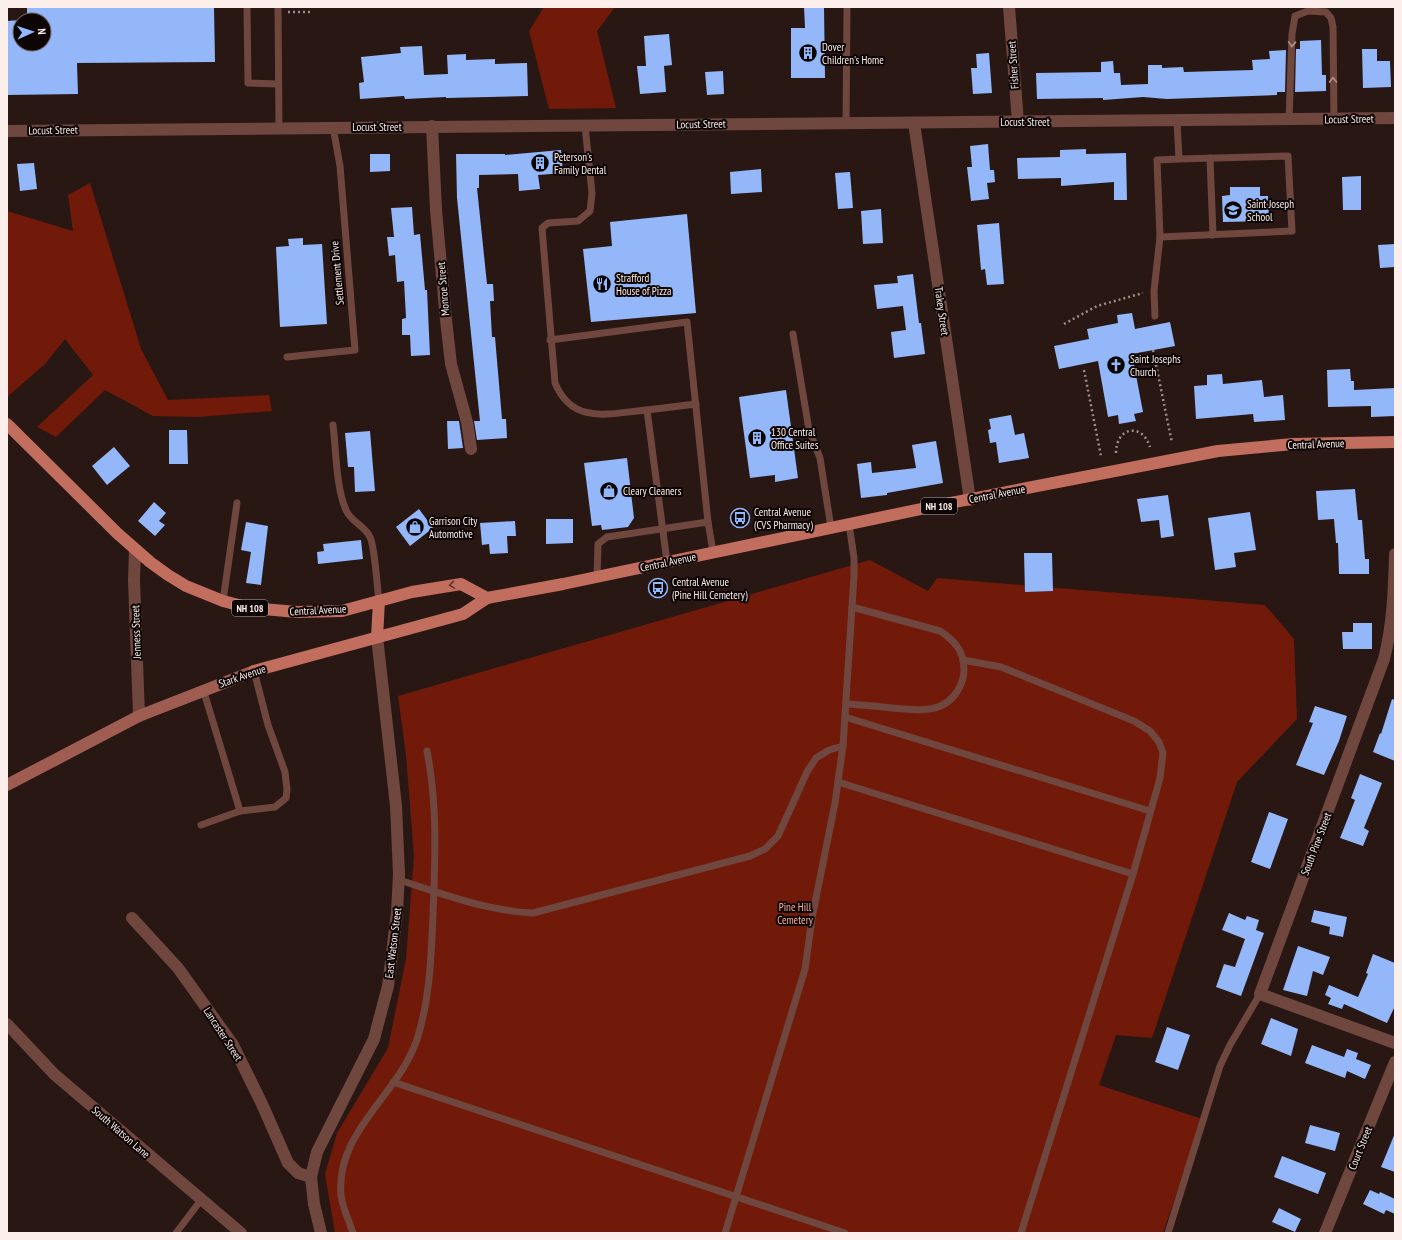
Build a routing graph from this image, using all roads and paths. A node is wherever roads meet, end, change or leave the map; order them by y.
1 (247, 7) edge
2 (847, 7) edge
3 (1009, 7) edge
4 (278, 10) edge
5 (311, 12) dead end
6 (278, 84) junction
7 (1395, 118) edge
8 (1334, 119) junction
9 (1289, 120) junction
10 (1177, 121) junction
11 (1018, 122) junction
12 (846, 123) junction
13 (914, 123) junction
14 (432, 126) junction
15 (585, 126) junction
16 (333, 127) junction
17 (279, 128) junction
18 (7, 131) edge
19 (1210, 158) junction
20 (1179, 159) junction
21 (1213, 235) junction
22 (1160, 237) junction
23 (1154, 291) junction
24 (1155, 316) dead end
25 (1064, 324) dead end
26 (793, 334) dead end
27 (550, 340) junction
28 (1154, 350) dead end
29 (287, 357) dead end
30 (1084, 370) dead end
31 (696, 404) junction
32 (647, 410) junction
33 (7, 424) edge
34 (333, 425) dead end
35 (1395, 442) edge
36 (1172, 443) dead end
37 (1150, 446) dead end
38 (470, 449) dead end
39 (1116, 453) dead end
40 (1101, 456) dead end
41 (970, 500) junction
42 (237, 503) dead end
43 (708, 522) junction
44 (849, 524) junction
45 (830, 528) junction
46 (663, 529) junction
47 (135, 549) junction
48 (713, 552) junction
49 (1395, 554) edge
50 (667, 562) junction
51 (597, 577) junction
52 (487, 598) junction
53 (223, 601) junction
54 (379, 601) junction
55 (852, 607) junction
56 (377, 637) junction
57 (963, 660) junction
58 (254, 671) junction
59 (203, 689) junction
60 (846, 704) junction
61 (139, 716) junction
62 (845, 717) junction
63 (843, 746) junction
64 (427, 751) dead end
65 (838, 782) junction
66 (7, 785) edge
67 (240, 811) junction
68 (1150, 811) junction
69 (201, 825) dead end
70 (1133, 874) junction
71 (398, 880) junction
72 (434, 891) junction
73 (132, 918) dead end
74 (1260, 994) junction
75 (7, 1024) edge
76 (1395, 1043) edge
77 (1395, 1062) edge
78 (393, 1082) junction
79 (311, 1177) junction
80 (736, 1197) junction
81 (202, 1200) junction
82 (176, 1233) edge
83 (241, 1233) edge
84 (321, 1233) edge
85 (353, 1233) edge
86 (725, 1233) edge
87 (845, 1233) edge
88 (1021, 1233) edge
89 (1168, 1233) edge
90 (1325, 1233) edge

1 - 6 lane
2 - 12 lane
3 - 11 street, Fisher Street
4 - 5 path
4 - 6 lane
6 - 17 lane
7 - 8 street, Locust Street
8 - 9 street, Locust Street
8 -> 9 lane
9 - 10 street, Locust Street
10 - 11 street, Locust Street
10 - 20 lane
11 - 13 street, Locust Street
12 - 13 street, Locust Street
12 - 15 street, Locust Street
13 - 41 street, Trakey Street
14 - 15 street, Locust Street
14 - 16 street, Locust Street
14 - 38 street, Monroe Street
15 - 27 lane
16 - 17 street, Locust Street
16 - 29 lane, Settlement Drive
17 - 18 street, Locust Street
19 - 20 lane
19 - 21 lane
19 - 21 lane
20 - 22 lane
21 - 22 lane
22 - 23 lane
23 - 24 lane
23 - 25 path
26 - 45 lane
27 - 31 lane
27 - 32 lane
28 - 36 path
30 - 40 path
31 - 32 lane
31 - 43 lane
32 - 46 lane
33 - 47 main road, Central Avenue / NH 108
34 - 54 lane
35 - 41 main road, Central Avenue / NH 108
37 - 39 path
41 - 44 main road, Central Avenue / NH 108
42 - 53 lane
43 - 46 lane
43 - 48 lane
44 - 45 main road, Central Avenue / NH 108
44 - 55 lane
45 - 48 main road, Central Avenue / NH 108
46 - 50 lane
46 - 51 lane
47 - 53 main road, Central Avenue / NH 108
47 - 61 street, Jenness Street
48 - 50 main road, Central Avenue / NH 108
49 - 74 street, South Pine Street
50 - 51 main road, Central Avenue / NH 108
51 - 52 main road, Central Avenue / NH 108
52 -> 54 main road, Central Avenue / NH 108
52 - 56 main road, Stark Avenue
53 - 54 main road, Central Avenue / NH 108
54 - 56 main road
55 - 57 lane
55 - 60 lane
56 - 58 main road, Stark Avenue
56 - 71 street, East Watson Street
57 - 60 lane
57 - 68 lane
58 - 59 main road, Stark Avenue
58 - 67 lane
59 - 61 main road, Stark Avenue
59 - 67 lane
60 - 62 lane
61 - 66 main road, Stark Avenue
62 - 63 lane
62 - 68 lane
63 - 65 lane
63 - 72 lane
64 - 72 lane
65 - 70 lane
65 - 80 lane
67 - 69 lane
68 - 70 lane
70 - 88 lane
71 - 72 lane
71 - 79 street, East Watson Street
72 - 78 lane
73 - 79 street, Lancaster Street
74 - 76 street
74 - 89 lane
75 - 81 street, South Watson Lane
77 - 90 street, Court Street
78 - 80 lane
78 - 85 lane
79 - 84 street, East Watson Street
80 - 86 lane
80 - 87 lane
81 - 82 lane
81 - 83 street, South Watson Lane

